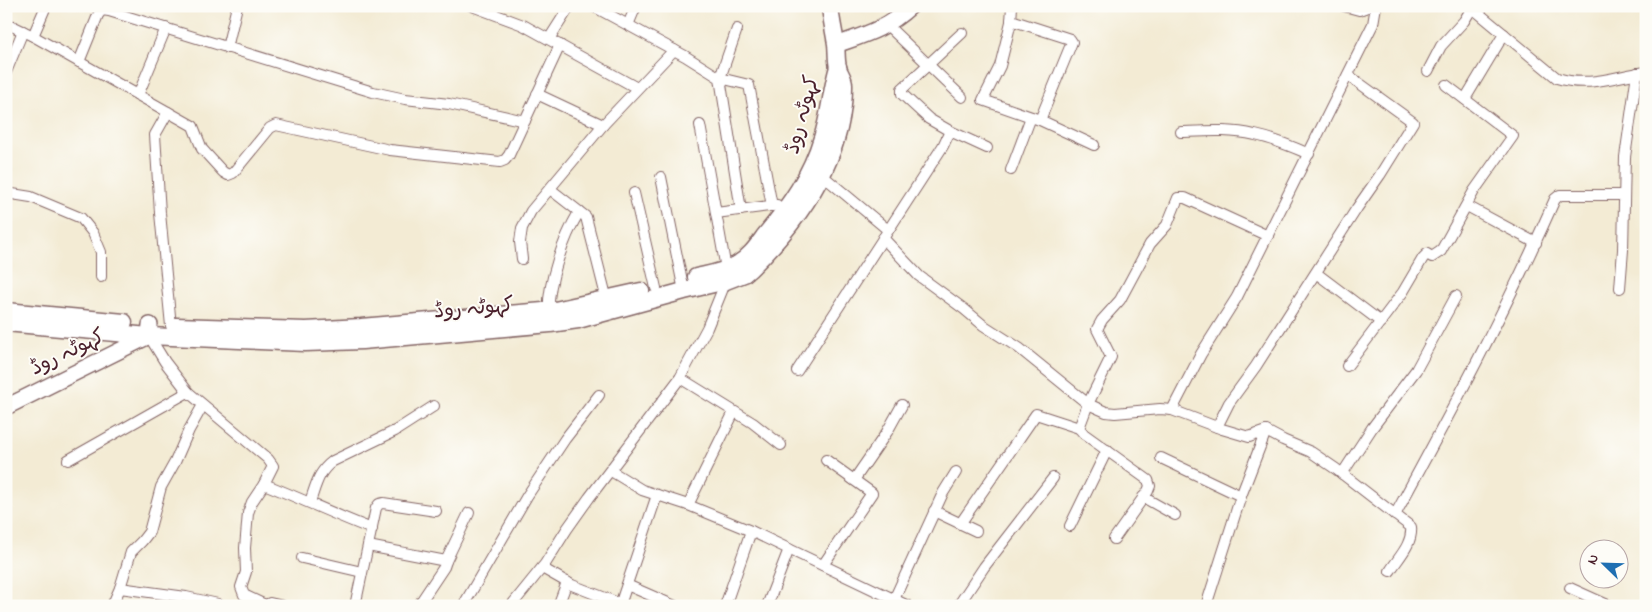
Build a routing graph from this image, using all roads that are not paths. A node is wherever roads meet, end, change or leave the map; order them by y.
1 (46, 6) edge
2 (237, 6) edge
3 (472, 6) edge
4 (570, 6) edge
5 (593, 6) edge
6 (636, 6) edge
7 (830, 6) edge
8 (911, 6) edge
9 (1012, 6) edge
10 (1344, 6) edge
11 (1370, 6) edge
12 (1376, 6) edge
13 (1471, 7) edge
14 (1011, 20) junction
15 (6, 25) edge
16 (628, 25) junction
17 (887, 26) junction
18 (166, 28) junction
19 (737, 28) dead end
20 (23, 31) junction
21 (962, 33) dead end
22 (1504, 34) junction
23 (33, 36) junction
24 (549, 39) junction
25 (560, 45) junction
26 (836, 46) junction
27 (227, 48) junction
28 (674, 50) junction
29 (80, 62) junction
30 (928, 65) junction
31 (838, 67) junction
32 (1428, 71) dead end
33 (6, 72) edge
34 (1641, 73) edge
35 (1348, 75) junction
36 (720, 78) junction
37 (1446, 85) dead end
38 (637, 88) junction
39 (537, 94) junction
40 (138, 95) junction
41 (962, 97) dead end
42 (1466, 100) junction
43 (168, 112) junction
44 (1036, 118) junction
45 (525, 121) junction
46 (603, 125) junction
47 (700, 125) dead end
48 (950, 131) junction
49 (1181, 132) dead end
50 (1094, 144) dead end
51 (987, 148) dead end
52 (1309, 154) junction
53 (1011, 170) dead end
54 (822, 175) junction
55 (661, 177) dead end
56 (550, 188) junction
57 (634, 192) dead end
58 (6, 193) edge
59 (1624, 195) junction
60 (790, 203) junction
61 (772, 206) junction
62 (1467, 206) junction
63 (741, 210) junction
64 (579, 212) junction
65 (716, 214) junction
66 (885, 234) junction
67 (1268, 236) junction
68 (1536, 243) junction
69 (522, 259) dead end
70 (1316, 274) junction
71 (726, 275) junction
72 (101, 278) dead end
73 (683, 286) junction
74 (656, 288) junction
75 (1620, 288) dead end
76 (1456, 296) dead end
77 (607, 300) junction
78 (6, 311) edge
79 (549, 317) junction
80 (1381, 322) junction
81 (6, 323) edge
82 (171, 326) junction
83 (150, 330) junction
84 (1347, 366) dead end
85 (797, 371) dead end
86 (680, 378) junction
87 (188, 392) junction
88 (599, 395) dead end
89 (203, 404) junction
90 (1088, 404) junction
91 (902, 405) dead end
92 (434, 406) dead end
93 (6, 407) edge
94 (1172, 410) junction
95 (734, 412) junction
96 (1217, 427) junction
97 (1079, 428) junction
98 (1266, 430) junction
99 (781, 444) dead end
100 (1107, 450) junction
101 (1162, 458) dead end
102 (68, 460) dead end
103 (826, 460) dead end
104 (611, 471) junction
105 (956, 472) dead end
106 (1342, 474) junction
107 (1053, 478) dead end
108 (854, 480) junction
109 (264, 484) junction
110 (657, 495) junction
111 (1241, 496) junction
112 (1143, 497) junction
113 (310, 502) junction
114 (688, 505) junction
115 (436, 511) dead end
116 (934, 511) junction
117 (469, 514) dead end
118 (1394, 515) junction
119 (1175, 516) dead end
120 (960, 524) junction
121 (1070, 526) dead end
122 (372, 529) junction
123 (751, 530) junction
124 (976, 532) dead end
125 (1114, 539) dead end
126 (368, 546) junction
127 (789, 549) junction
128 (302, 558) dead end
129 (446, 561) junction
130 (823, 565) junction
131 (542, 568) junction
132 (1390, 571) dead end
133 (362, 572) junction
134 (567, 582) junction
135 (627, 585) junction
136 (120, 588) junction
137 (1570, 588) dead end
138 (893, 602) edge
139 (609, 603) edge
140 (218, 604) dead end
141 (112, 606) edge
142 (265, 606) edge
143 (284, 606) edge
144 (354, 606) edge
145 (418, 606) edge
146 (463, 606) edge
147 (511, 606) edge
148 (558, 606) edge
149 (675, 606) edge
150 (725, 606) edge
151 (767, 606) edge
152 (908, 606) edge
153 (958, 606) edge
154 (1206, 606) edge
155 (1610, 606) edge

1 - 23 street
2 - 27 street
3 - 24 street
4 - 24 street
5 - 16 street
6 - 16 street
7 - 26 main road
8 - 17 main road
9 - 14 street
10 - 11 street
12 - 35 street
13 - 22 street
13 - 32 street
14 - 44 street
14 - 44 street
15 - 20 street
16 - 28 street
17 - 26 main road
17 - 30 street
18 - 27 street
18 - 29 street
18 - 40 street
19 - 36 street
20 - 23 street
20 - 33 street
21 - 30 street
22 - 34 street
22 - 42 street
23 - 29 street
24 - 25 street
25 - 38 street
25 - 39 street
26 - 31 main road
27 - 45 street
28 - 36 street
28 - 38 street
29 - 40 street
30 - 41 street
30 - 48 street
31 - 54 main road, کہوٹہ روڈ
31 - 60 main road, کہوٹہ روڈ
34 - 59 street
35 - 52 street
35 - 70 street
36 - 61 street
36 - 63 street
37 - 42 street
38 - 46 street
39 - 45 street
39 - 46 street
40 - 43 street
42 - 62 street
43 - 45 street
43 - 82 street
44 - 50 street
44 - 53 street
46 - 56 street
47 - 65 street
48 - 51 street
48 - 66 street
49 - 52 street
52 - 67 street
54 - 66 street
54 - 71 main road, کہوٹہ روڈ
55 - 73 street
56 - 64 street
56 - 69 street
57 - 74 street
58 - 72 street
59 - 68 street
59 - 75 street
60 - 61 street
60 - 71 main road, کہوٹہ روڈ
61 - 63 street
62 - 68 street
62 - 80 street
63 - 65 street
64 - 77 street
64 - 79 street
65 - 71 street
66 - 85 street
66 - 90 street
67 - 90 street
67 - 94 street
68 - 118 street
70 - 80 street
70 - 96 street
71 - 73 main road, کہوٹہ روڈ
71 - 86 street
73 - 74 main road, کہوٹہ روڈ
73 - 79 main road, کہوٹہ روڈ
74 - 77 main road, کہوٹہ روڈ
76 - 106 street
77 - 79 main road, کہوٹہ روڈ
78 - 83 main road
79 - 82 main road, کہوٹہ روڈ
79 - 83 main road, کہوٹہ روڈ
80 - 84 street
81 - 83 main road
82 - 83 main road, کہوٹہ روڈ
83 - 87 street
83 - 93 main road, کہوٹہ روڈ
86 - 95 street
86 - 104 street
87 - 89 street
87 - 102 street
88 - 146 street
89 - 109 street
89 - 136 street
90 - 94 street
90 - 97 street
91 - 108 street
92 - 113 street
94 - 96 street
95 - 99 street
95 - 114 street
96 - 98 street
97 - 100 street
97 - 120 street
98 - 106 street
98 - 111 street
100 - 112 street
100 - 121 street
101 - 111 street
103 - 108 street
104 - 110 street
104 - 131 street
105 - 116 street
106 - 118 street
107 - 153 street
108 - 130 street
109 - 113 street
109 - 142 street
110 - 114 street
110 - 135 street
111 - 154 street
112 - 119 street
112 - 125 street
113 - 122 street
114 - 123 street
115 - 122 street
116 - 120 street
116 - 138 street
117 - 129 street
118 - 132 street
120 - 124 street
122 - 126 street
123 - 127 street
123 - 150 street
126 - 129 street
126 - 133 street
127 - 130 street
127 - 151 street
128 - 133 street
129 - 145 street
130 - 138 street
131 - 134 street
131 - 147 street
133 - 144 street
134 - 139 street
134 - 148 street
135 - 139 street
135 - 149 street
136 - 140 street
136 - 141 street
137 - 155 street
138 - 152 street
142 - 143 street

